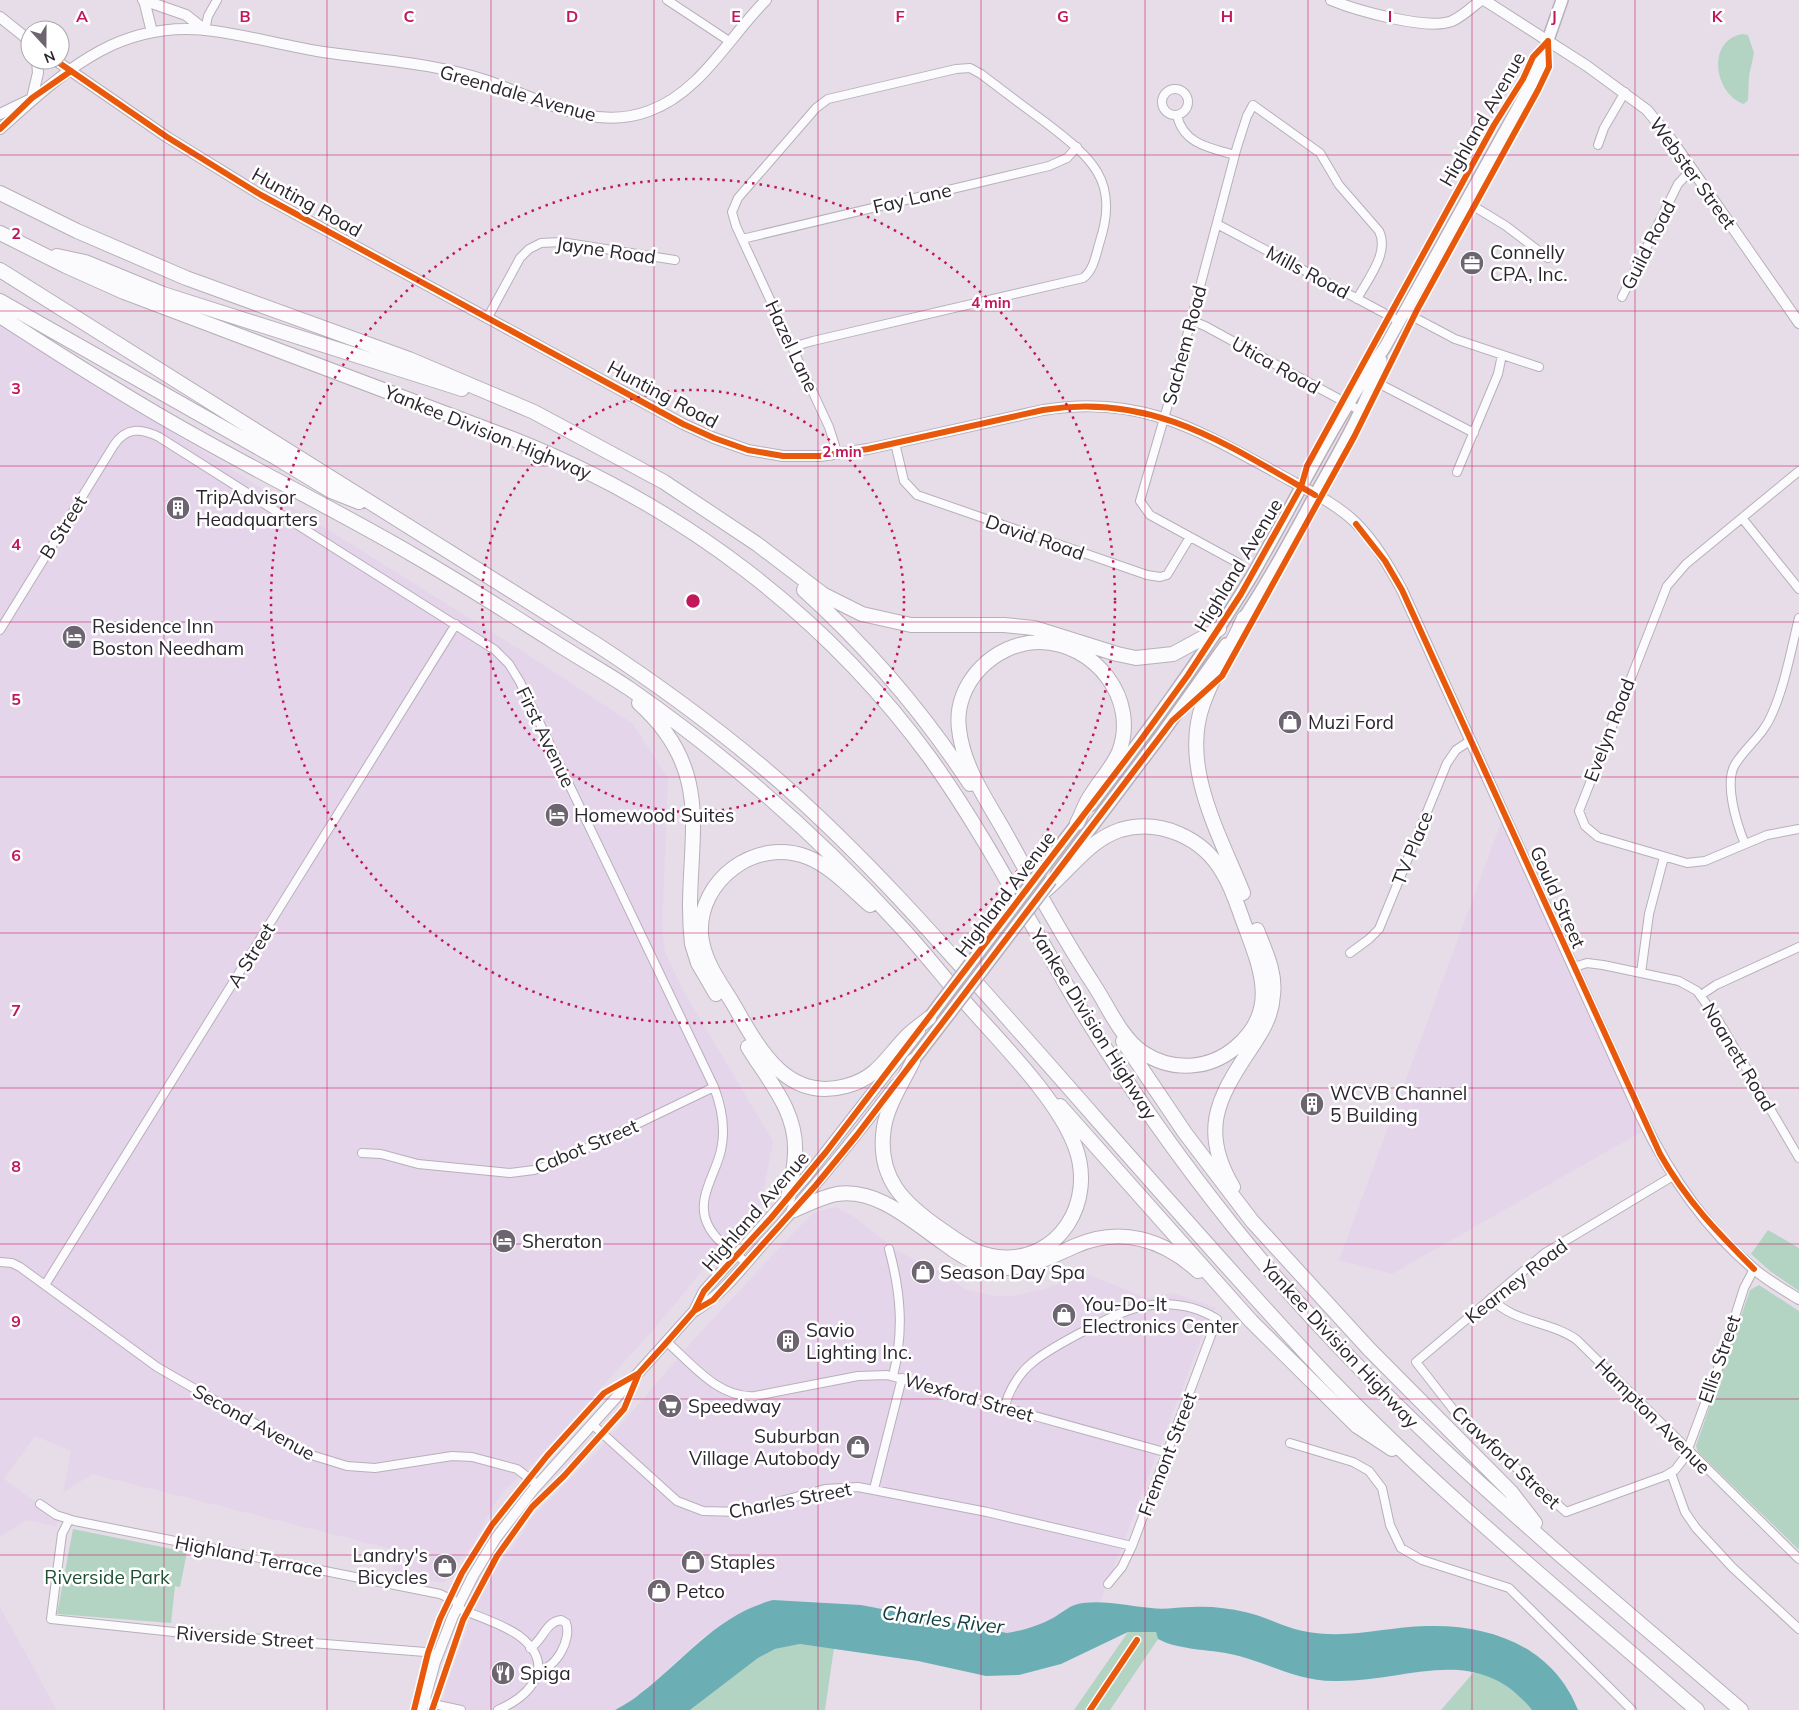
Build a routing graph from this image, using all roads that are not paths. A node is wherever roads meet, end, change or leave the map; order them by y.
1 (144, 0) edge
2 (217, 0) edge
3 (667, 0) edge
4 (766, 0) edge
5 (1331, 0) edge
6 (1482, 0) edge
7 (1562, 0) edge
8 (0, 17) edge
9 (204, 30) junction
10 (152, 32) junction
11 (20, 33) edge
12 (729, 41) junction
13 (1548, 41) junction
14 (38, 70) edge
15 (71, 71) junction
16 (1624, 92) junction
17 (32, 98) junction
18 (0, 114) edge
19 (1177, 115) dead end
20 (0, 129) edge
21 (1598, 145) dead end
22 (1078, 147) junction
23 (1235, 155) junction
24 (1692, 169) junction
25 (0, 193) edge
26 (1465, 201) junction
27 (1217, 224) junction
28 (0, 233) edge
29 (742, 238) junction
30 (38, 252) junction
31 (1548, 258) dead end
32 (675, 260) dead end
33 (0, 270) edge
34 (1622, 297) dead end
35 (1357, 299) junction
36 (0, 301) edge
37 (0, 316) edge
38 (1401, 317) junction
39 (488, 318) junction
40 (1190, 320) junction
41 (1799, 323) edge
42 (792, 347) junction
43 (1385, 347) junction
44 (1502, 355) junction
45 (1539, 367) dead end
46 (1374, 381) junction
47 (1348, 404) junction
48 (1361, 411) junction
49 (1164, 417) junction
50 (552, 422) junction
51 (133, 430) joint
52 (1474, 433) junction
53 (895, 443) junction
54 (838, 455) junction
55 (1799, 471) edge
56 (1457, 472) dead end
57 (1301, 487) junction
58 (1315, 495) junction
59 (388, 513) junction
60 (1742, 518) junction
61 (731, 528) junction
62 (1190, 537) junction
63 (1238, 563) dead end
64 (1799, 589) edge
65 (1244, 618) junction
66 (1799, 618) edge
67 (456, 624) junction
68 (1219, 629) junction
69 (0, 630) edge
70 (580, 659) junction
71 (1470, 740) junction
72 (1078, 823) junction
73 (1799, 829) edge
74 (1745, 844) junction
75 (1664, 857) junction
76 (1018, 858) junction
77 (1053, 882) junction
78 (1040, 894) joint
79 (1799, 948) edge
80 (1350, 953) dead end
81 (1574, 967) junction
82 (1082, 968) junction
83 (1641, 973) junction
84 (941, 974) junction
85 (1701, 995) junction
86 (929, 1018) junction
87 (913, 1061) junction
88 (1025, 1070) junction
89 (714, 1087) junction
90 (362, 1153) dead end
91 (1799, 1158) edge
92 (1673, 1176) junction
93 (791, 1204) junction
94 (1273, 1242) junction
95 (889, 1249) dead end
96 (737, 1255) junction
97 (0, 1262) edge
98 (747, 1263) junction
99 (1754, 1269) junction
100 (45, 1285) junction
101 (1491, 1298) junction
102 (1799, 1299) edge
103 (1231, 1300) junction
104 (694, 1311) junction
105 (667, 1342) junction
106 (1416, 1362) joint
107 (897, 1377) junction
108 (1004, 1407) junction
109 (593, 1425) junction
110 (1290, 1442) dead end
111 (1687, 1450) junction
112 (1168, 1453) junction
113 (1424, 1470) junction
114 (1671, 1473) junction
115 (538, 1485) junction
116 (874, 1489) junction
117 (40, 1504) dead end
118 (69, 1520) junction
119 (1132, 1546) junction
120 (1557, 1550) junction
121 (1799, 1559) edge
122 (1108, 1584) dead end
123 (458, 1605) junction
124 (1799, 1629) edge
125 (530, 1648) junction
126 (438, 1655) junction
127 (538, 1670) junction
128 (423, 1706) edge
129 (461, 1710) edge
130 (498, 1710) edge
131 (1632, 1710) edge
132 (1697, 1710) edge
133 (1741, 1710) edge

1 - 9 main road, Greendale Avenue
1 - 10 main road
2 - 9 street
3 - 12 street
4 - 12 main road, Greendale Avenue
5 - 6 main road
6 - 13 main road, Webster Street
7 - 13 main road, Highland Avenue
8 - 11 main road
9 - 10 main road
9 - 12 main road, Greendale Avenue
10 - 15 main road
13 - 16 main road, Webster Street
13 - 26 main road, Highland Avenue
14 - 17 main road
15 - 17 main road
15 - 39 main road, Hunting Road
16 - 21 street
16 - 24 main road, Webster Street
17 - 18 main road
17 - 20 main road
19 - 23 street
22 - 29 street, Fay Lane
22 - 29 street, Hazel Lane
22 - 42 street, Hazel Lane
23 - 27 street, Sachem Road
23 - 35 street, Sachem Road
24 - 34 street, Guild Road
24 - 41 main road, Webster Street
25 - 50 highway
26 - 31 street
26 - 38 main road, Highland Avenue
27 - 35 street, Mills Road
27 - 40 street, Sachem Road
28 - 30 highway, Yankee Division Highway
29 - 42 street, Hazel Lane
30 - 50 highway
30 - 120 highway, Yankee Division Highway
32 - 39 street, Jayne Road
33 - 59 highway, Yankee Division Highway
35 - 38 street, Mills Road
36 - 59 highway
37 - 70 highway
38 - 43 main road, Highland Avenue
38 - 44 street, Mills Road
39 - 54 main road, Hunting Road
40 - 47 street, Utica Road
40 - 49 street, Sachem Road
42 - 54 street, Hazel Lane
43 - 46 main road, Highland Avenue
43 - 47 main road, Highland Avenue
44 - 45 street, Mills Road
44 - 52 street
46 - 48 main road, Highland Avenue
46 - 52 street
47 - 48 street, Utica Road
47 - 57 main road, Highland Avenue
48 - 58 main road, Highland Avenue
49 - 53 main road, Hunting Road
49 - 57 main road, Hunting Road
49 - 62 street, Sachem Road
50 - 61 highway
51 - 67 street, First Avenue
51 - 69 street, B Street
52 - 56 street
53 - 54 main road, Hunting Road
53 - 62 street, David Road
55 - 60 street, Evelyn Road
57 - 58 main road, Hunting Road
57 - 68 main road, Highland Avenue
58 - 65 main road, Highland Avenue
58 - 71 main road, Gould Street
59 - 113 highway, Yankee Division Highway
60 - 64 street
60 - 75 street, Evelyn Road
61 - 68 highway
61 - 76 highway
62 - 63 street, Sachem Road
65 - 77 main road, Highland Avenue
65 - 94 highway
66 - 74 street
67 - 89 street, First Avenue
67 - 100 street, A Street
68 - 72 main road, Highland Avenue
70 - 84 highway
70 - 93 highway
71 - 80 street, TV Place
71 - 81 main road, Gould Street
72 - 76 highway
72 - 86 main road, Highland Avenue, bridge
73 - 74 street, Evelyn Road
74 - 75 street, Evelyn Road
75 - 83 street
76 - 82 highway
77 - 78 highway, bridge
77 - 82 highway
78 - 87 main road, Highland Avenue, bridge
79 - 85 street
81 - 83 street, Noanett Road
81 - 92 main road, Gould Street
82 - 94 highway
83 - 85 street, Noanett Road
84 - 86 highway
84 - 88 highway
85 - 91 street, Noanett Road
86 - 93 main road, Highland Avenue
87 - 88 highway
87 - 93 main road, Highland Avenue
88 - 103 highway
89 - 90 street, Cabot Street
89 - 96 street, First Avenue
92 - 99 main road, Gould Street
92 - 101 street, Kearney Road
93 - 96 main road, Highland Avenue
93 - 98 main road, Highland Avenue
93 - 103 highway
94 - 120 highway
95 - 107 street
96 - 98 street, First Avenue
96 - 104 main road, Highland Avenue
97 - 100 street, Second Avenue
98 - 104 main road, Highland Avenue
99 - 102 main road, Gould Street
99 - 111 street, Ellis Street
100 - 115 street, Second Avenue
101 - 106 street, Kearney Road
101 - 111 street, Hampton Avenue
103 - 113 highway
104 - 105 main road, Highland Avenue
105 - 107 street, Wexford Street
105 - 109 main road, Highland Avenue
106 - 114 street, Crawford Street
107 - 108 street, Wexford Street
107 - 116 street
108 - 112 street, Wexford Street
108 - 112 street, Fremont Street
109 - 115 main road, Highland Avenue
109 - 116 street, Charles Street
110 - 131 street
111 - 114 street
111 - 121 street, Hampton Avenue
112 - 119 street, Fremont Street
113 - 132 highway, Yankee Division Highway
114 - 124 street
115 - 123 main road, Highland Avenue
116 - 119 street, Charles Street
117 - 118 street, Highland Terrace
118 - 123 street, Highland Terrace
118 - 126 street, Riverside Street
119 - 122 street, Fremont Street
120 - 133 highway, Yankee Division Highway
123 - 125 street, Highland Terrace
123 - 126 main road, Highland Avenue
125 - 127 street
125 - 127 street
126 - 128 main road, Highland Avenue
127 - 130 street
128 - 129 street

